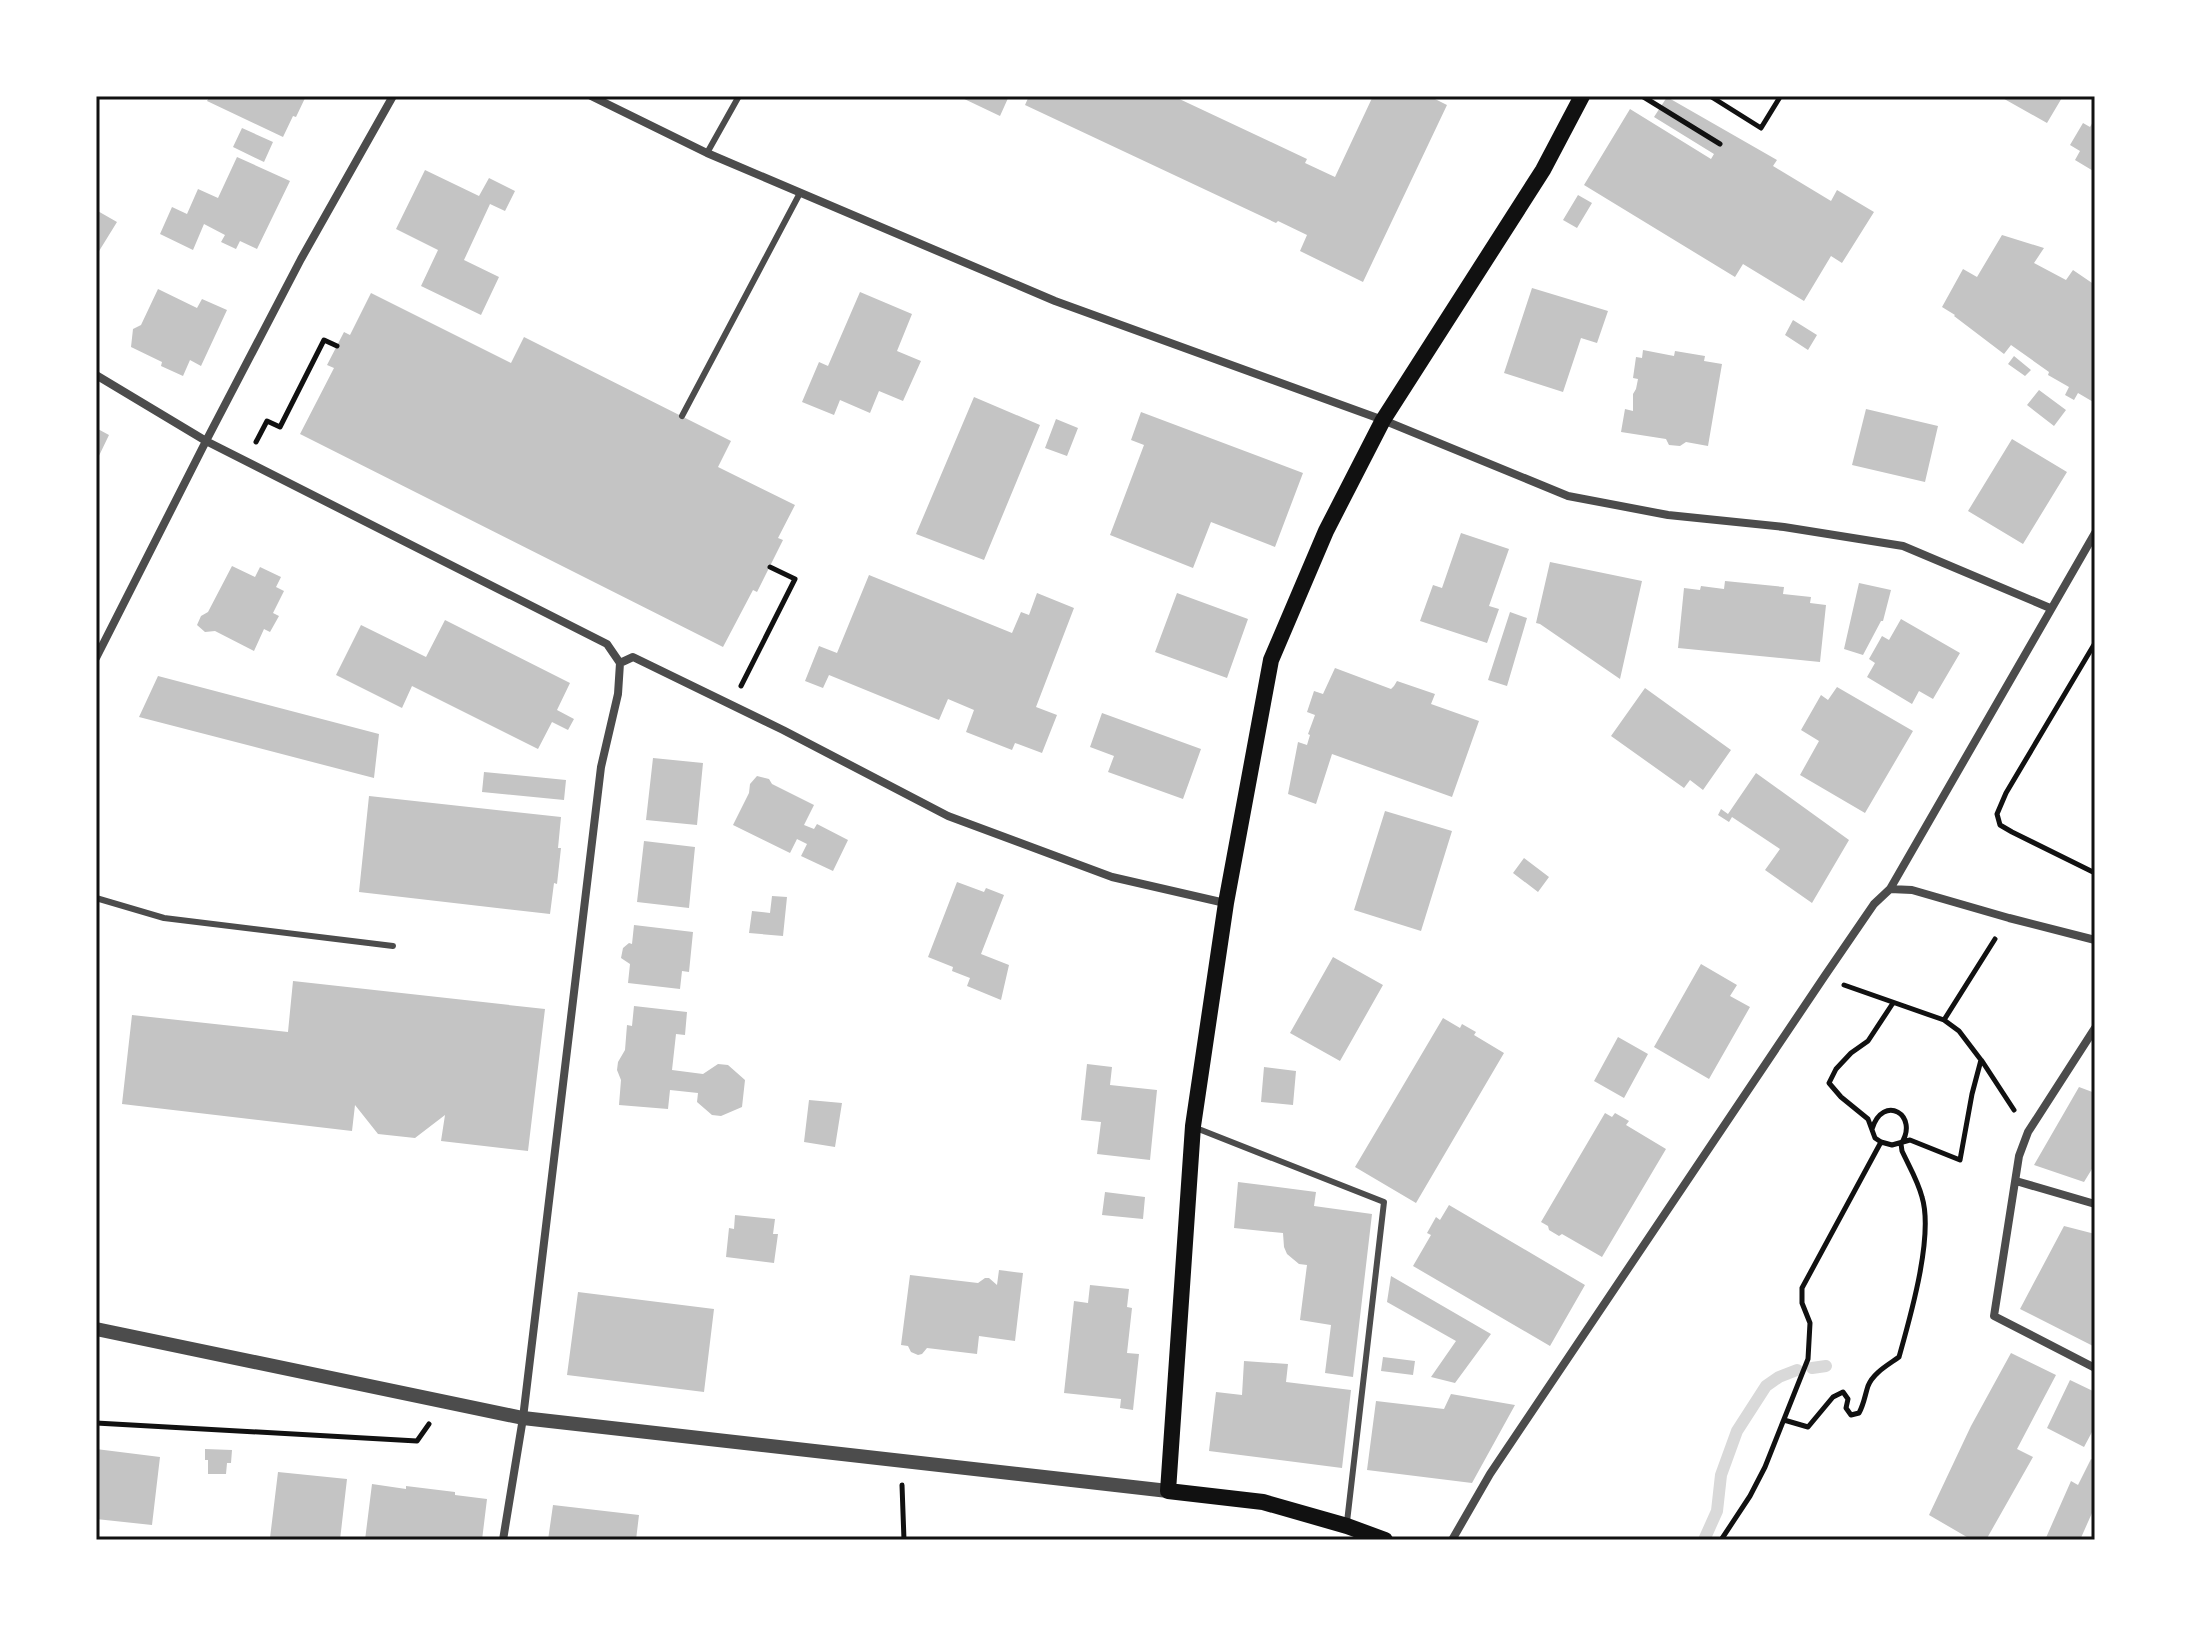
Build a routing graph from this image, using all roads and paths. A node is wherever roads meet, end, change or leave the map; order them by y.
1 (393, 96) edge
2 (591, 96) edge
3 (739, 96) edge
4 (1582, 96) edge
5 (1642, 96) edge
6 (1710, 96) edge
7 (1780, 97) edge
8 (1720, 144) dead end
9 (707, 153) junction
10 (800, 193) junction
11 (337, 346) dead end
12 (96, 375) edge
13 (682, 416) dead end
14 (1383, 420) junction
15 (206, 441) junction
16 (246, 462) junction
17 (2095, 533) edge
18 (770, 567) dead end
19 (2050, 608) junction
20 (2095, 643) edge
21 (96, 658) edge
22 (620, 663) junction
23 (731, 705) junction
24 (2095, 873) edge
25 (1890, 889) junction
26 (96, 898) edge
27 (1226, 903) junction
28 (2009, 918) junction
29 (2095, 940) edge
30 (393, 946) dead end
31 (1824, 977) junction
32 (1893, 1003) junction
33 (1944, 1020) junction
34 (2095, 1028) edge
35 (1981, 1060) junction
36 (1193, 1126) junction
37 (1871, 1130) junction
38 (2028, 1132) junction
39 (1881, 1142) junction
40 (1901, 1144) junction
41 (2016, 1181) junction
42 (2095, 1204) edge
43 (96, 1329) edge
44 (2095, 1368) edge
45 (444, 1401) junction
46 (523, 1418) junction
47 (1784, 1420) junction
48 (96, 1423) edge
49 (902, 1460) junction
50 (1168, 1491) junction
51 (1347, 1526) junction
52 (503, 1540) edge
53 (904, 1540) edge
54 (1385, 1540) edge
55 (1452, 1540) edge
56 (1721, 1540) edge

1 - 15 street
2 - 9 street
3 - 9 lane
4 - 14 main road
5 - 8 path
6 - 7 path
9 - 10 street
10 - 13 lane
10 - 14 street
11 - 16 path
12 - 15 street
14 - 19 street
14 - 27 main road
15 - 16 street
15 - 21 street
16 - 22 street
17 - 19 street
18 - 23 path
19 - 25 street
20 - 24 path
22 - 23 street
22 - 46 street
23 - 27 street
25 - 28 street
25 - 31 street
26 - 30 lane
27 - 36 main road
28 - 29 street
28 - 33 path
31 - 32 path
31 - 55 street
32 - 33 path
32 - 37 path
33 - 35 path
34 - 38 street
35 - 38 path
35 - 40 path
36 - 50 main road
36 - 51 lane
37 - 39 path
37 - 40 path
38 - 41 street
39 - 40 path
39 - 47 path
40 - 47 path
41 - 42 street
41 - 44 street
43 - 45 street
45 - 46 street
45 - 48 path
46 - 49 street
46 - 52 street
47 - 56 path
49 - 50 street
49 - 53 path
50 - 51 main road
51 - 54 main road

